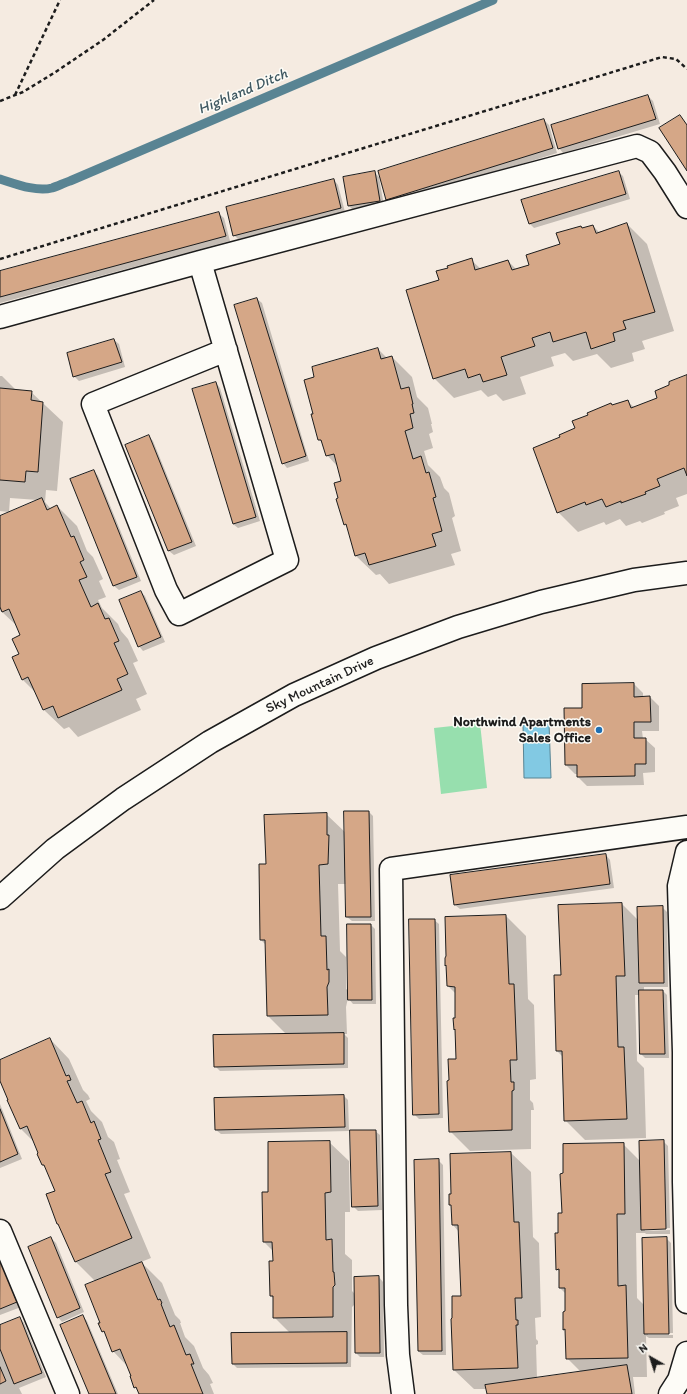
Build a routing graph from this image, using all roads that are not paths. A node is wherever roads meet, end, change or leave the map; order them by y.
1 (687, 207) edge
2 (200, 262) junction
3 (0, 318) edge
4 (226, 350) junction
5 (687, 573) edge
6 (687, 827) edge
7 (687, 852) edge
8 (0, 898) edge
9 (0, 1231) edge
10 (687, 1302) edge
11 (687, 1353) edge
12 (68, 1394) edge
13 (403, 1394) edge
14 (670, 1394) edge

1 - 2 street
2 - 3 street
2 - 4 street
4 - 4 street
5 - 8 street, Sky Mountain Drive
6 - 13 street
7 - 10 street
9 - 12 street
11 - 14 street

